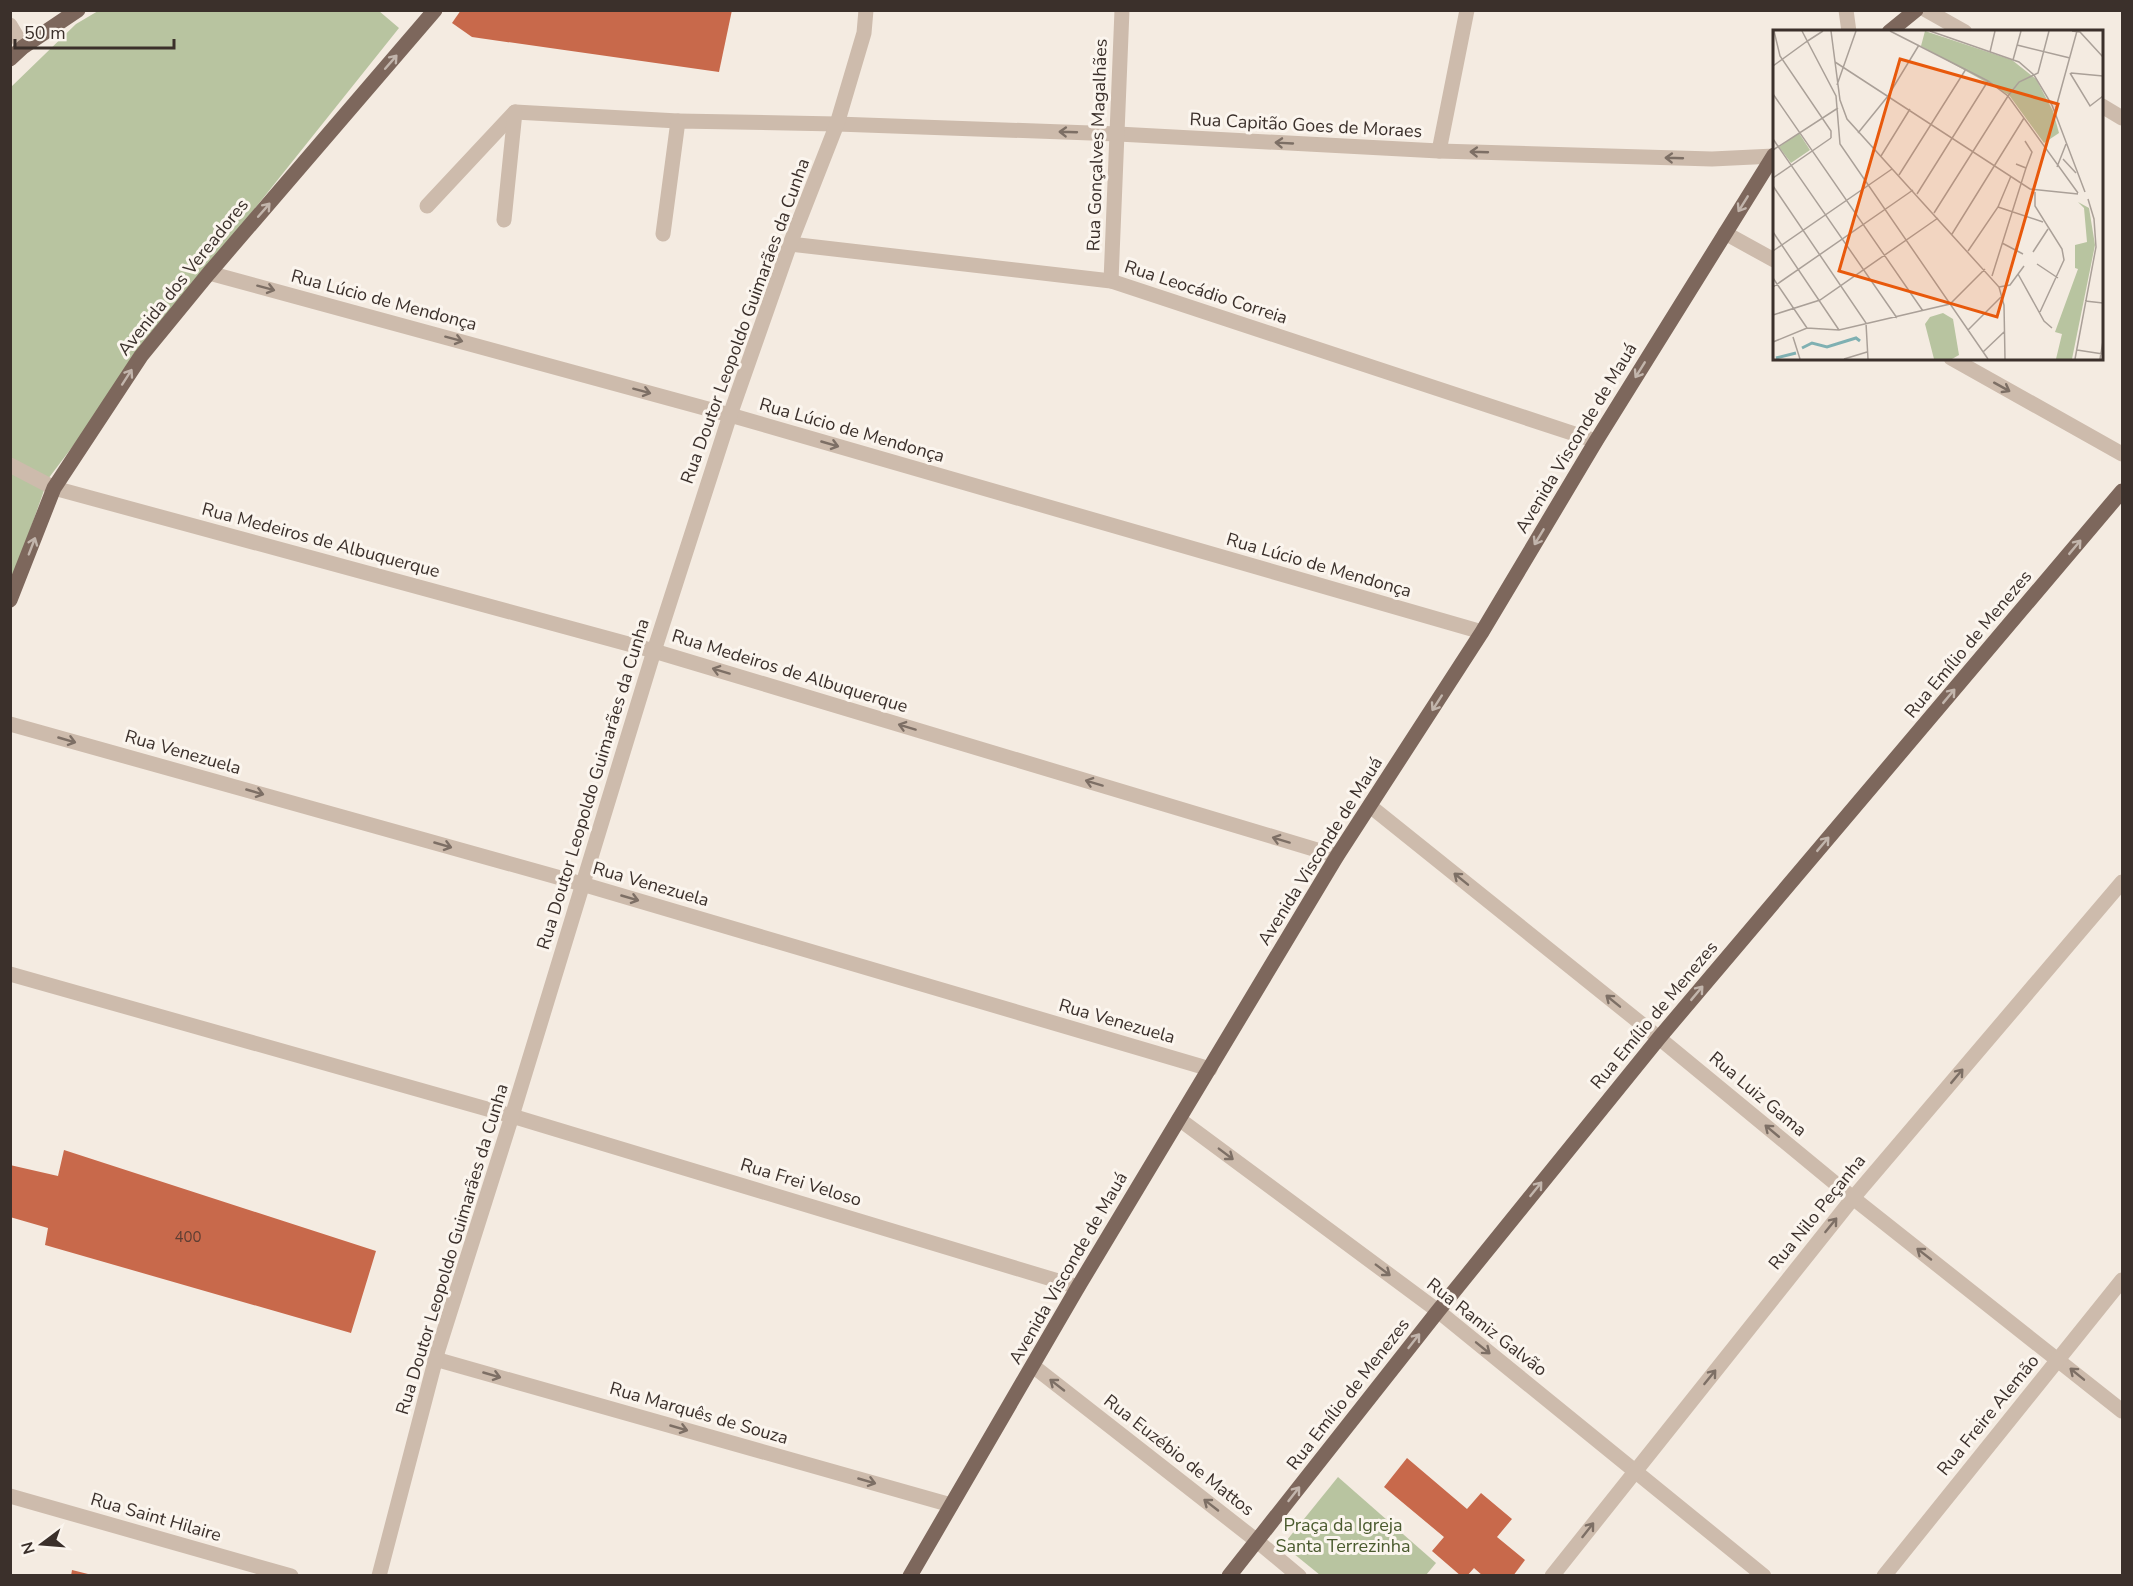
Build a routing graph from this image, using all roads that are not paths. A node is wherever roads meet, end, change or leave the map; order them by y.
1 (435, 10) edge
2 (867, 10) edge
3 (1122, 10) edge
4 (1467, 10) edge
5 (1846, 10) edge
6 (1916, 10) edge
7 (1926, 10) edge
8 (73, 11) edge
9 (10, 25) edge
10 (1849, 30) edge
11 (1891, 30) edge
12 (1961, 30) edge
13 (23, 47) junction
14 (10, 59) edge
15 (2103, 107) edge
16 (515, 112) junction
17 (2122, 118) edge
18 (678, 121) junction
19 (837, 124) junction
20 (1118, 134) junction
21 (1439, 151) junction
22 (1773, 155) edge
23 (1773, 157) edge
24 (427, 206) dead end
25 (504, 220) dead end
26 (1725, 233) junction
27 (663, 234) dead end
28 (790, 244) junction
29 (1773, 259) edge
30 (209, 273) junction
31 (1111, 281) junction
32 (1955, 360) edge
33 (730, 415) junction
34 (1596, 441) junction
35 (2122, 454) edge
36 (10, 465) edge
37 (54, 488) junction
38 (2122, 491) edge
39 (10, 600) edge
40 (1482, 632) junction
41 (654, 651) junction
42 (10, 724) edge
43 (1370, 806) junction
44 (1337, 856) junction
45 (2122, 882) edge
46 (582, 884) junction
47 (10, 974) edge
48 (1659, 1038) junction
49 (1210, 1069) junction
50 (512, 1116) junction
51 (1179, 1119) junction
52 (1853, 1198) junction
53 (2122, 1280) edge
54 (1078, 1287) junction
55 (1438, 1311) junction
56 (435, 1359) junction
57 (2059, 1359) junction
58 (1034, 1366) junction
59 (2122, 1411) edge
60 (1635, 1470) junction
61 (10, 1497) edge
62 (951, 1505) junction
63 (1257, 1540) junction
64 (291, 1575) edge
65 (380, 1575) edge
66 (910, 1575) edge
67 (1228, 1575) edge
68 (1299, 1575) edge
69 (1552, 1575) edge
70 (1764, 1575) edge
71 (1884, 1575) edge

30 -> 1 main road, Avenida dos Vereadores
2 - 19 street, Rua Doutor Leopoldo Guimarães da Cunha
3 - 20 street, Rua Gonçalves Magalhães
4 - 21 street
5 - 10 street
6 - 11 main road
7 - 12 street
8 - 13 main road
9 - 13 street
13 - 14 main road
15 - 17 street
16 - 18 street, Rua Capitão Goes de Moraes
16 - 24 street
16 - 25 street
18 - 19 street, Rua Capitão Goes de Moraes
18 - 27 street
20 -> 19 street, Rua Capitão Goes de Moraes
19 - 28 street, Rua Doutor Leopoldo Guimarães da Cunha
21 -> 20 street, Rua Capitão Goes de Moraes
20 - 31 street, Rua Gonçalves Magalhães
22 -> 21 street, Rua Capitão Goes de Moraes
23 -> 26 main road, Avenida Visconde de Mauá
26 - 29 street
26 -> 34 main road, Avenida Visconde de Mauá
28 - 31 street, Rua Leocádio Correia
28 - 33 street, Rua Doutor Leopoldo Guimarães da Cunha
30 -> 33 street, Rua Lúcio de Mendonça
37 -> 30 main road, Avenida dos Vereadores
31 - 34 street, Rua Leocádio Correia
32 -> 35 street
33 -> 40 street, Rua Lúcio de Mendonça
33 - 41 street, Rua Doutor Leopoldo Guimarães da Cunha
34 -> 40 main road, Avenida Visconde de Mauá
36 - 37 street, Rua Medeiros de Albuquerque
39 -> 37 main road, Avenida dos Vereadores
37 - 41 street, Rua Medeiros de Albuquerque
48 -> 38 main road, Rua Emílio de Menezes
40 -> 43 main road, Avenida Visconde de Mauá
44 -> 41 street, Rua Medeiros de Albuquerque
41 - 46 street, Rua Doutor Leopoldo Guimarães da Cunha
42 -> 46 street, Rua Venezuela
43 - 44 main road, Avenida Visconde de Mauá
48 -> 43 street, Rua Luiz Gama
44 - 49 main road, Avenida Visconde de Mauá
52 -> 45 street, Rua Nilo Peçanha
46 -> 49 street, Rua Venezuela
46 - 50 street, Rua Doutor Leopoldo Guimarães da Cunha
47 - 50 street, Rua Frei Veloso
52 -> 48 street, Rua Luiz Gama
55 -> 48 main road, Rua Emílio de Menezes
49 - 51 main road, Avenida Visconde de Mauá
50 - 54 street, Rua Frei Veloso
50 - 56 street, Rua Doutor Leopoldo Guimarães da Cunha
51 - 54 main road, Avenida Visconde de Mauá
51 -> 55 street, Rua Ramiz Galvão
57 -> 52 street, Rua Luiz Gama
60 -> 52 street, Rua Nilo Peçanha
53 - 57 street, Rua Freire Alemão
54 - 58 main road, Avenida Visconde de Mauá
55 -> 60 street, Rua Ramiz Galvão
63 -> 55 main road, Rua Emílio de Menezes
56 -> 62 street, Rua Marquês de Souza
56 - 65 street, Rua Doutor Leopoldo Guimarães da Cunha
59 -> 57 street, Rua Luiz Gama
57 - 71 street, Rua Freire Alemão
58 - 62 main road, Avenida Visconde de Mauá
63 -> 58 street, Rua Euzébio de Mattos
69 -> 60 street, Rua Nilo Peçanha
60 - 70 street, Rua Ramiz Galvão
61 - 64 street, Rua Saint Hilaire
62 - 66 main road, Avenida Visconde de Mauá
63 - 67 main road, Rua Emílio de Menezes
63 - 68 street, Rua Euzébio de Mattos

